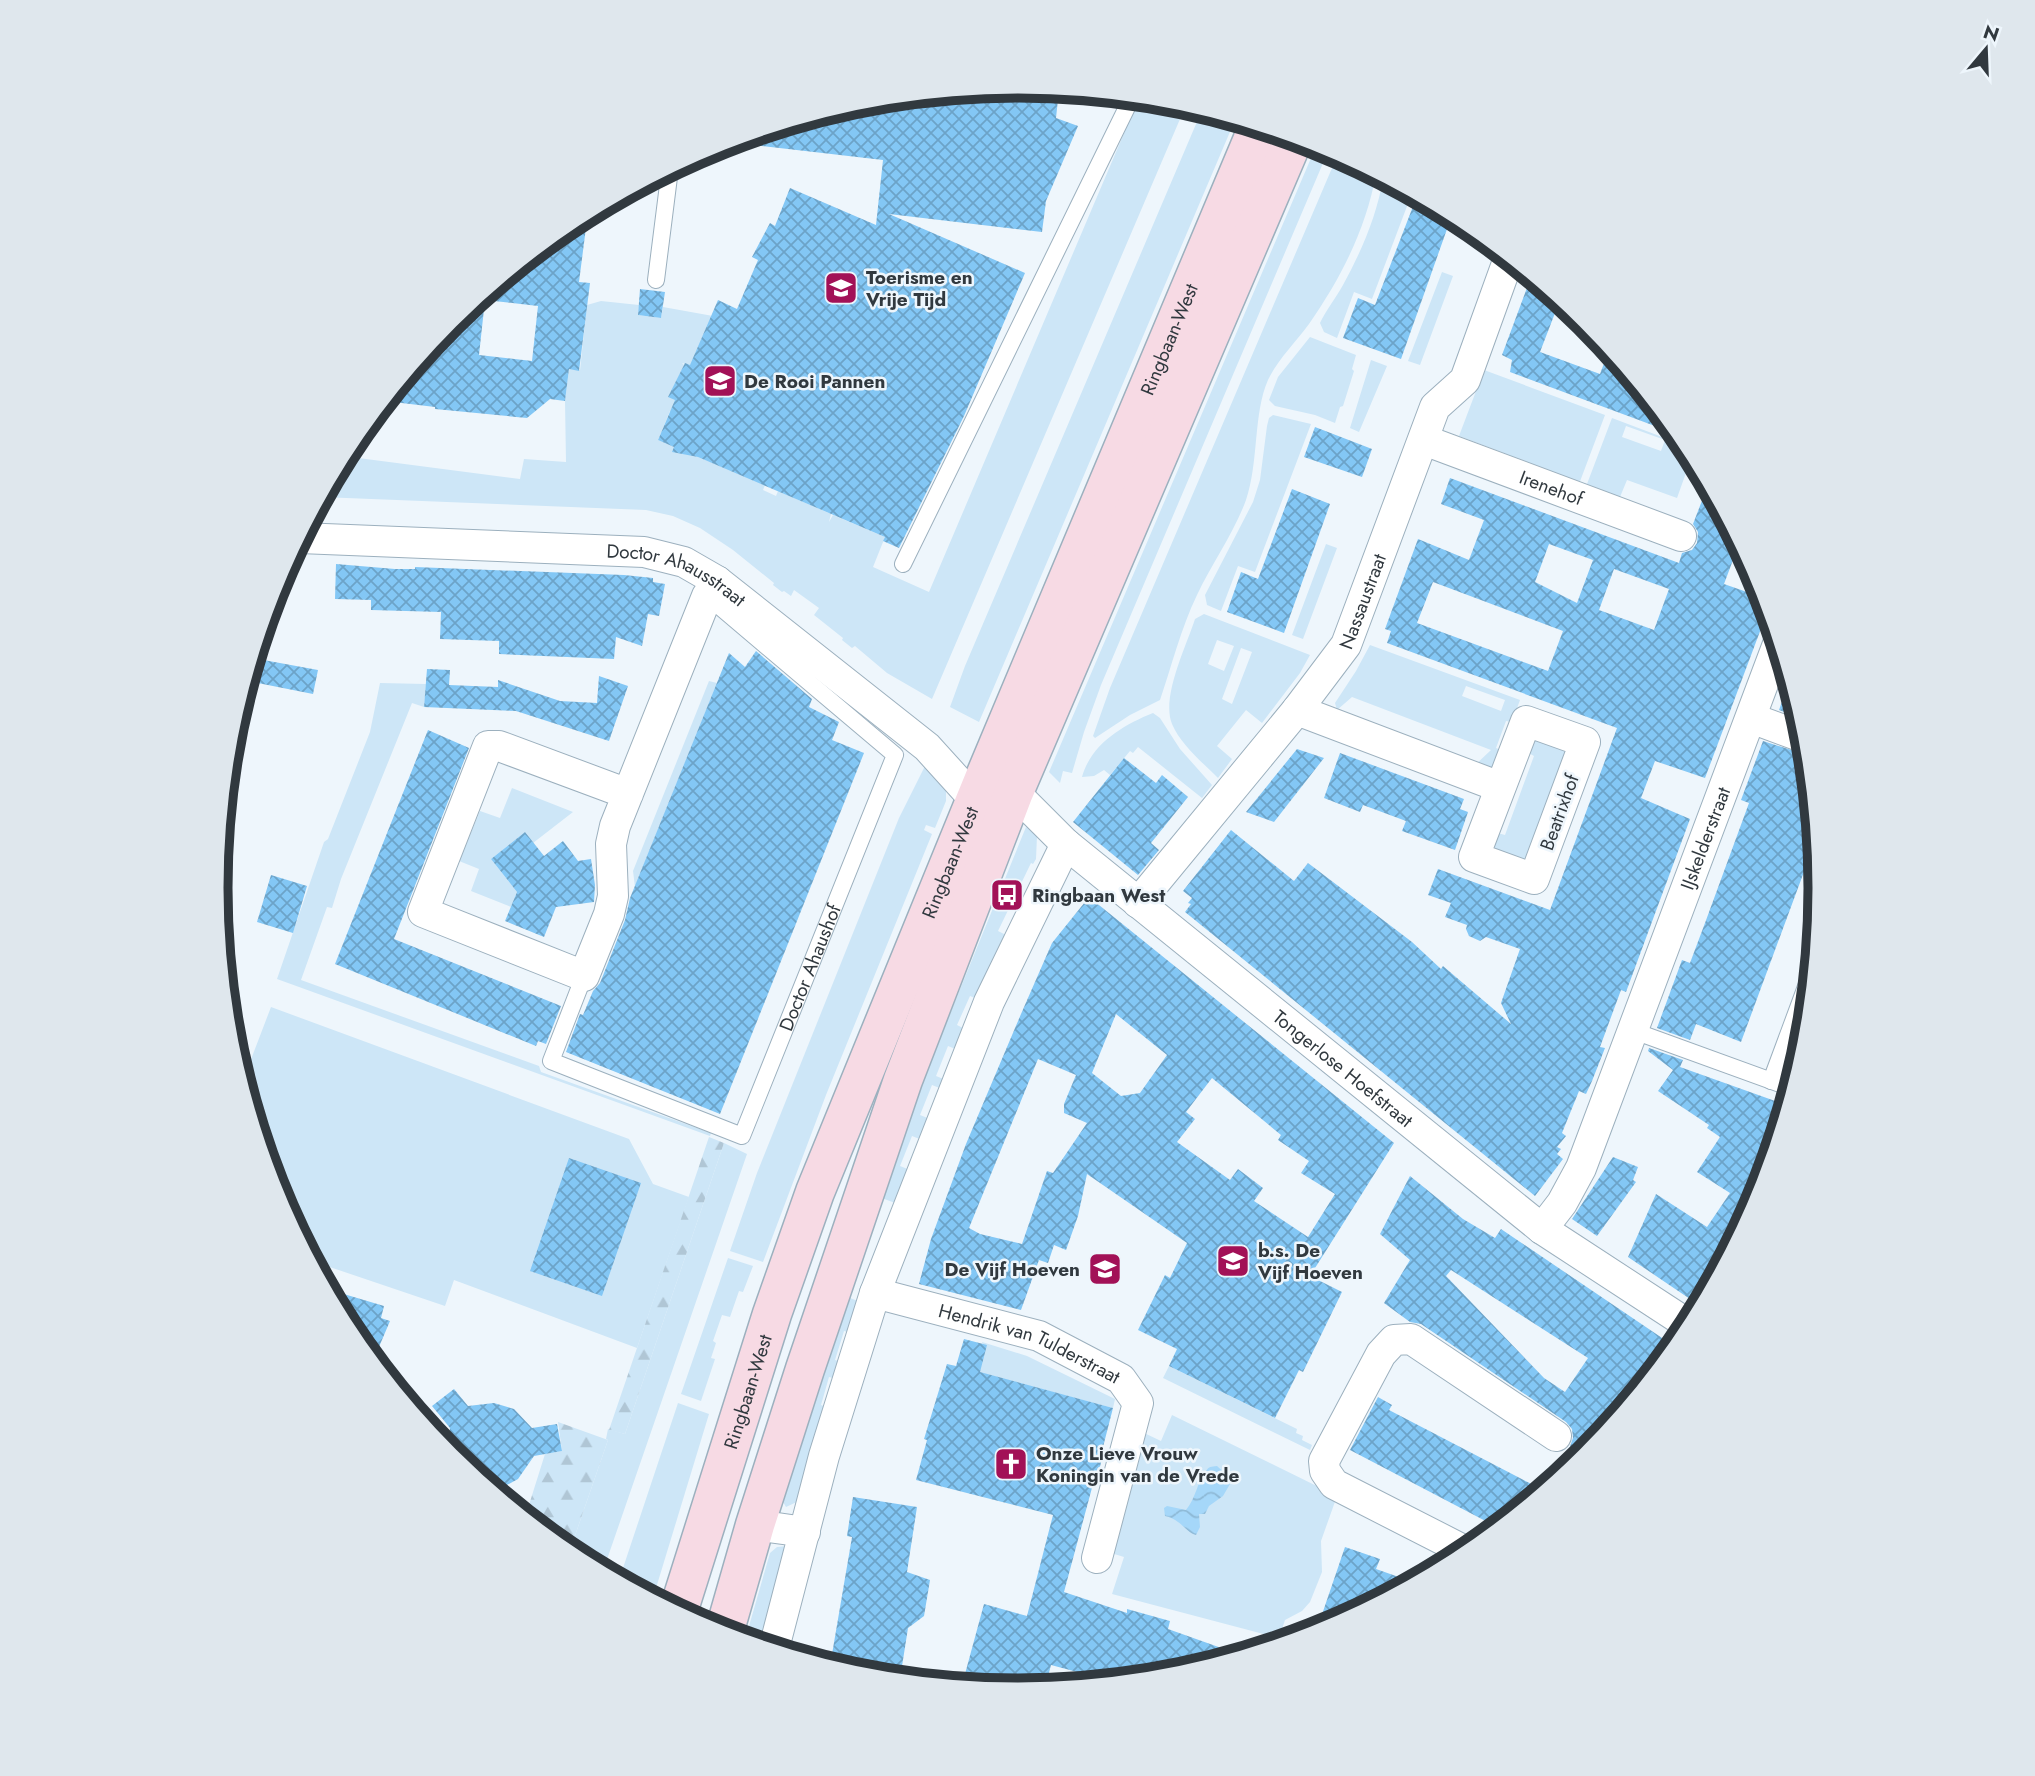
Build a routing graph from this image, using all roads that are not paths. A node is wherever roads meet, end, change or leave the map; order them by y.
1 (1128, 106) edge
2 (1255, 135) edge
3 (1290, 147) edge
4 (669, 179) edge
5 (1506, 267) edge
6 (656, 280) dead end
7 (1424, 440) junction
8 (1681, 536) dead end
9 (309, 538) edge
10 (903, 564) dead end
11 (712, 588) junction
12 (1773, 658) edge
13 (1297, 710) junction
14 (1751, 718) junction
15 (1792, 733) edge
16 (1500, 787) junction
17 (1014, 792) junction
18 (628, 794) junction
19 (975, 800) junction
20 (1066, 844) junction
21 (1138, 903) junction
22 (584, 976) junction
23 (1798, 1008) edge
24 (1634, 1031) junction
25 (1771, 1081) junction
26 (1783, 1085) edge
27 (1542, 1229) junction
28 (875, 1293) junction
29 (1679, 1319) edge
30 (1556, 1436) dead end
31 (755, 1525) junction
32 (805, 1532) junction
33 (1455, 1546) edge
34 (1097, 1558) dead end
35 (681, 1603) edge
36 (727, 1622) edge
37 (776, 1640) edge

1 - 10 lane
2 - 19 main road, Ringbaan-West
3 - 17 main road, Ringbaan-West
4 - 6 lane
5 - 7 street, Nassaustraat
7 - 8 street, Irenehof
7 - 13 street, Nassaustraat
9 - 11 street, Doctor Ahausstraat
11 - 18 street, Doctor Ahaushof
11 - 19 street, Doctor Ahausstraat
11 - 22 lane, Doctor Ahaushof
12 - 14 street, IJskelderstraat
13 - 16 street
13 - 21 street, Nassaustraat
14 - 15 street
14 - 24 street, IJskelderstraat
16 - 16 street, Beatrixhof
17 - 20 street, Tongerlose Hoefstraat
17 - 31 main road, Ringbaan-West
18 - 22 street, Doctor Ahaushof
18 - 22 street
19 - 35 main road, Ringbaan-West
20 - 21 street, Tongerlose Hoefstraat
20 - 28 street
21 - 27 street, Tongerlose Hoefstraat
23 - 25 lane
24 - 25 lane
24 - 27 street, IJskelderstraat
25 - 26 lane
27 - 29 street, Tongerlose Hoefstraat
28 - 32 street
28 - 34 street, Hendrik van Tulderstraat
30 - 33 street
31 - 32 street
31 - 36 main road, Ringbaan-West
32 - 37 street

